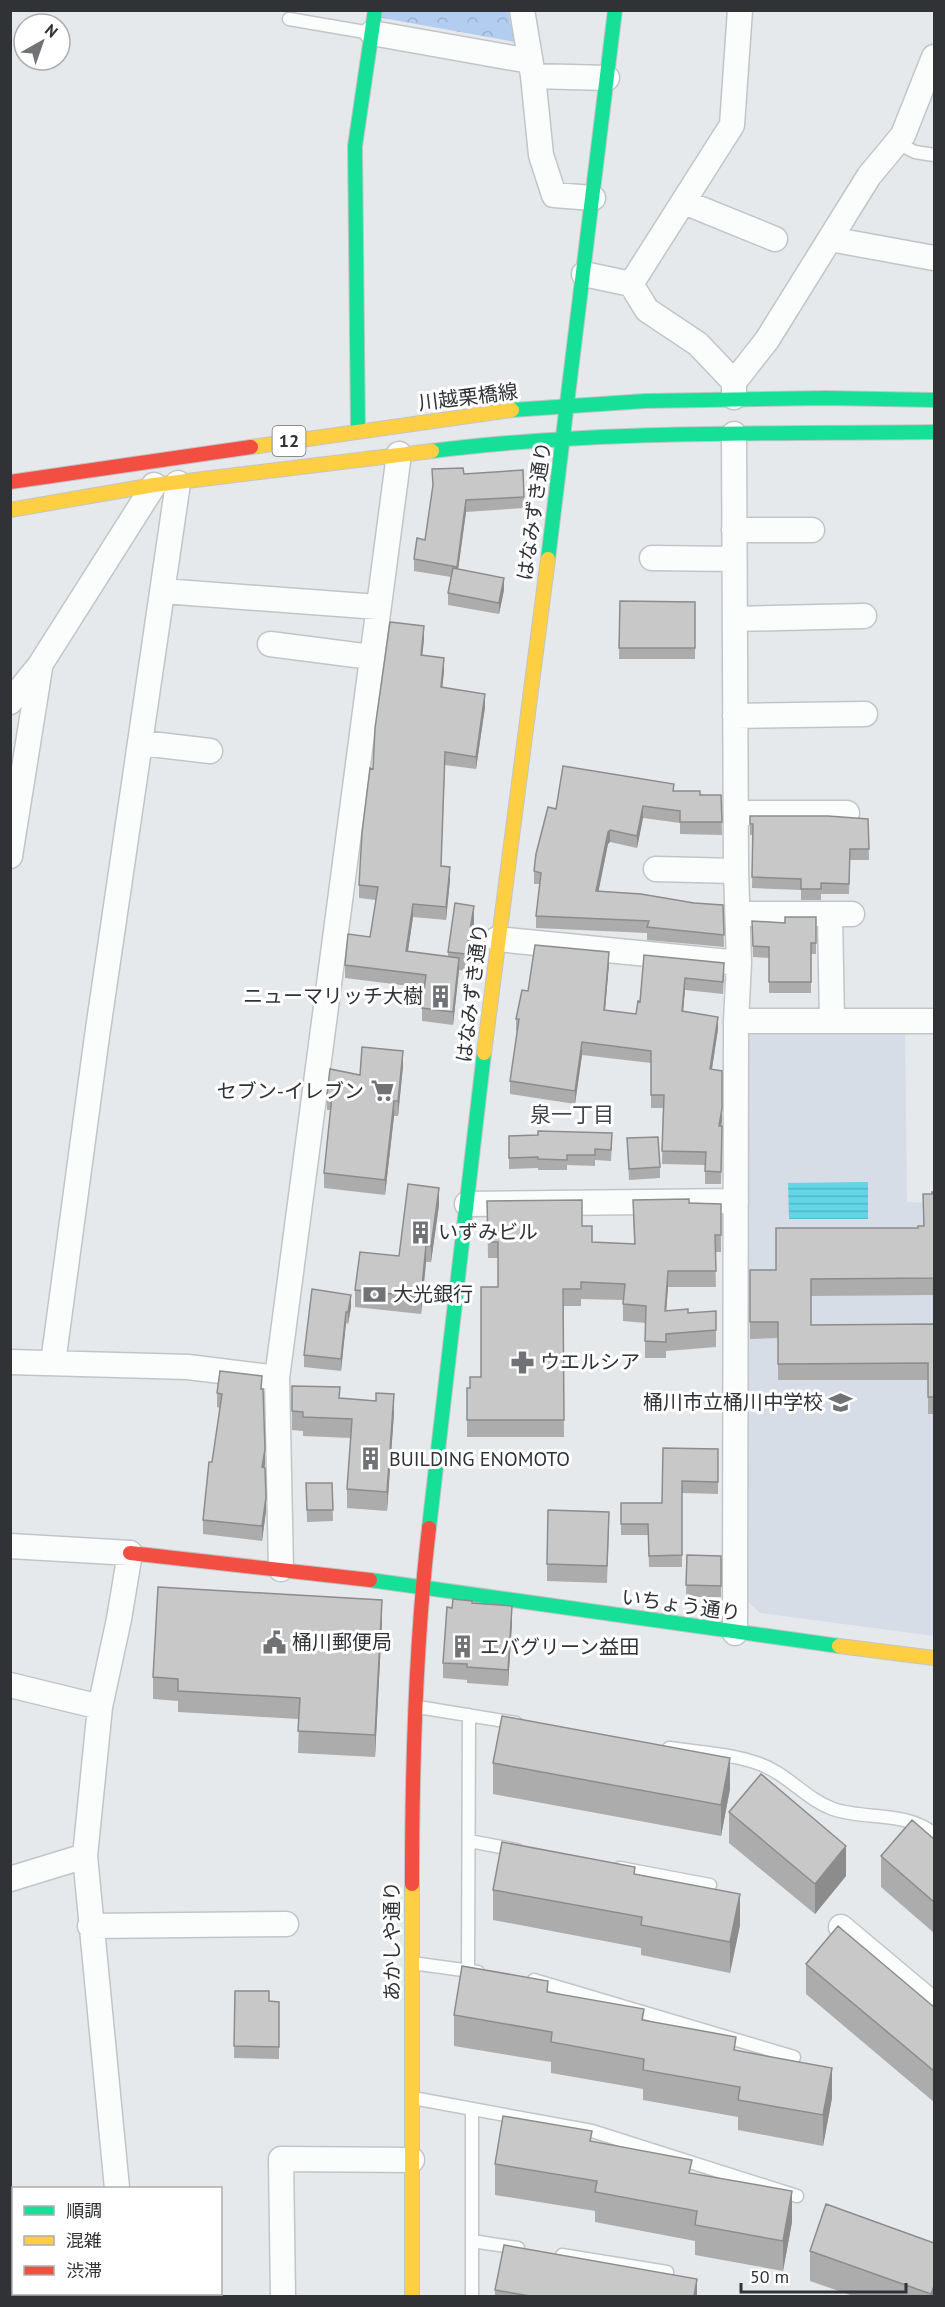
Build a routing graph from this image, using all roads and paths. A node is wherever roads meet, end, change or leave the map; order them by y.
1 (522, 10) edge
2 (615, 10) edge
3 (740, 10) edge
4 (289, 19) dead end
5 (373, 22) edge
6 (934, 57) edge
7 (532, 68) junction
8 (607, 78) junction
9 (930, 80) edge
10 (897, 143) junction
11 (934, 154) edge
12 (593, 198) junction
13 (684, 202) junction
14 (830, 238) junction
15 (775, 239) dead end
16 (934, 258) edge
17 (584, 274) junction
18 (631, 284) junction
19 (924, 386) dead end
20 (734, 391) junction
21 (826, 398) junction
22 (934, 400) edge
23 (568, 405) junction
24 (358, 431) junction
25 (830, 432) junction
26 (934, 432) edge
27 (734, 434) junction
28 (563, 439) junction
29 (911, 445) dead end
30 (399, 454) junction
31 (10, 482) edge
32 (178, 483) junction
33 (154, 485) junction
34 (10, 510) edge
35 (734, 530) junction
36 (813, 530) dead end
37 (652, 558) dead end
38 (734, 559) junction
39 (163, 591) junction
40 (378, 607) junction
41 (864, 616) dead end
42 (735, 619) junction
43 (270, 644) dead end
44 (371, 657) junction
45 (40, 665) junction
46 (10, 702) edge
47 (865, 714) dead end
48 (735, 716) junction
49 (142, 743) junction
50 (210, 751) dead end
51 (736, 813) junction
52 (847, 813) dead end
53 (10, 856) edge
54 (656, 868) dead end
55 (736, 871) junction
56 (738, 914) junction
57 (497, 939) junction
58 (740, 963) junction
59 (735, 1021) junction
60 (832, 1021) junction
61 (934, 1021) edge
62 (736, 1201) junction
63 (467, 1204) junction
64 (10, 1362) edge
65 (53, 1363) junction
66 (277, 1378) junction
67 (10, 1546) edge
68 (130, 1553) junction
69 (280, 1569) junction
70 (422, 1586) junction
71 (735, 1633) junction
72 (934, 1658) edge
73 (10, 1685) edge
74 (100, 1707) junction
75 (416, 1707) junction
76 (469, 1715) junction
77 (528, 1725) edge
78 (657, 1746) edge
79 (934, 1834) edge
80 (469, 1841) junction
81 (526, 1851) edge
82 (85, 1856) junction
83 (607, 1866) edge
84 (10, 1879) edge
85 (710, 1885) dead end
86 (286, 1924) dead end
87 (90, 1926) junction
88 (841, 1927) edge
89 (412, 1963) junction
90 (468, 1971) junction
91 (489, 1973) edge
92 (520, 1978) edge
93 (934, 2005) edge
94 (794, 2058) edge
95 (412, 2098) junction
96 (472, 2109) junction
97 (412, 2160) junction
98 (117, 2187) edge
99 (797, 2196) dead end
100 (472, 2241) junction
101 (529, 2250) edge
102 (552, 2254) edge
103 (667, 2272) edge
104 (283, 2296) edge
105 (412, 2296) edge
106 (472, 2296) edge

1 - 7 street
2 - 8 street, はなみずき通り
3 - 13 street
4 - 5 lane
5 - 7 street
5 - 24 street
6 - 9 street
7 - 8 street
7 - 12 street
8 - 12 street, はなみずき通り
9 - 10 street
10 - 11 lane
10 - 14 street
12 - 17 street, はなみずき通り
13 - 15 street
13 - 18 street
14 - 16 street
14 - 20 street
17 - 18 street
17 - 23 street, はなみずき通り
18 - 20 street
19 - 21 street
20 - 21 street, 川越栗橋線 / 12
20 - 23 street, 川越栗橋線 / 12
21 - 22 street, 川越栗橋線 / 12
23 - 24 street, 川越栗橋線 / 12
23 - 28 street, はなみずき通り
24 - 31 street, 川越栗橋線 / 12
25 - 26 street, 12
25 - 27 street, 12
25 - 29 street
27 - 28 street, 12
27 - 35 street
28 - 30 street, 12
28 - 57 street, はなみずき通り
30 - 32 street, 12
30 - 40 street
32 - 33 street, 12
32 - 39 street
33 - 34 street, 12
33 - 45 street
35 - 36 street
35 - 38 street
37 - 38 street
38 - 42 street
39 - 40 street
39 - 49 street
40 - 44 street
41 - 42 street
42 - 48 street
43 - 44 street
44 - 66 street
45 - 46 street
45 - 53 street
47 - 48 street
48 - 51 street
49 - 50 street
49 - 65 street
51 - 52 street
51 - 55 street
54 - 55 street
55 - 56 street
56 - 58 street
56 - 60 street
57 - 58 street
57 - 63 street, はなみずき通り
58 - 59 street
59 - 60 street
59 - 62 street
60 - 61 street
62 - 63 street
62 - 71 street
63 - 70 street, はなみずき通り
64 - 65 street
65 - 66 street
66 - 69 street
67 - 68 street
68 - 69 street, いちょう通り
68 - 74 street
69 - 70 street, いちょう通り
70 - 71 street, いちょう通り
70 - 75 street, あかしや通り
71 - 72 street, いちょう通り
73 - 74 street
74 - 82 street
75 - 76 lane
75 - 89 street, あかしや通り
76 - 77 lane
76 - 80 lane
78 - 79 lane
80 - 81 lane
80 - 90 lane
82 - 84 street
82 - 87 street
83 - 85 lane
86 - 87 street
87 - 98 street
88 - 93 street
89 - 90 lane
89 - 95 street, あかしや通り
90 - 91 lane
92 - 94 lane
95 - 96 lane
95 - 97 street, あかしや通り
96 - 99 lane
96 - 100 lane
97 - 104 street
97 - 105 street, あかしや通り
100 - 101 lane
100 - 106 lane
102 - 103 lane

